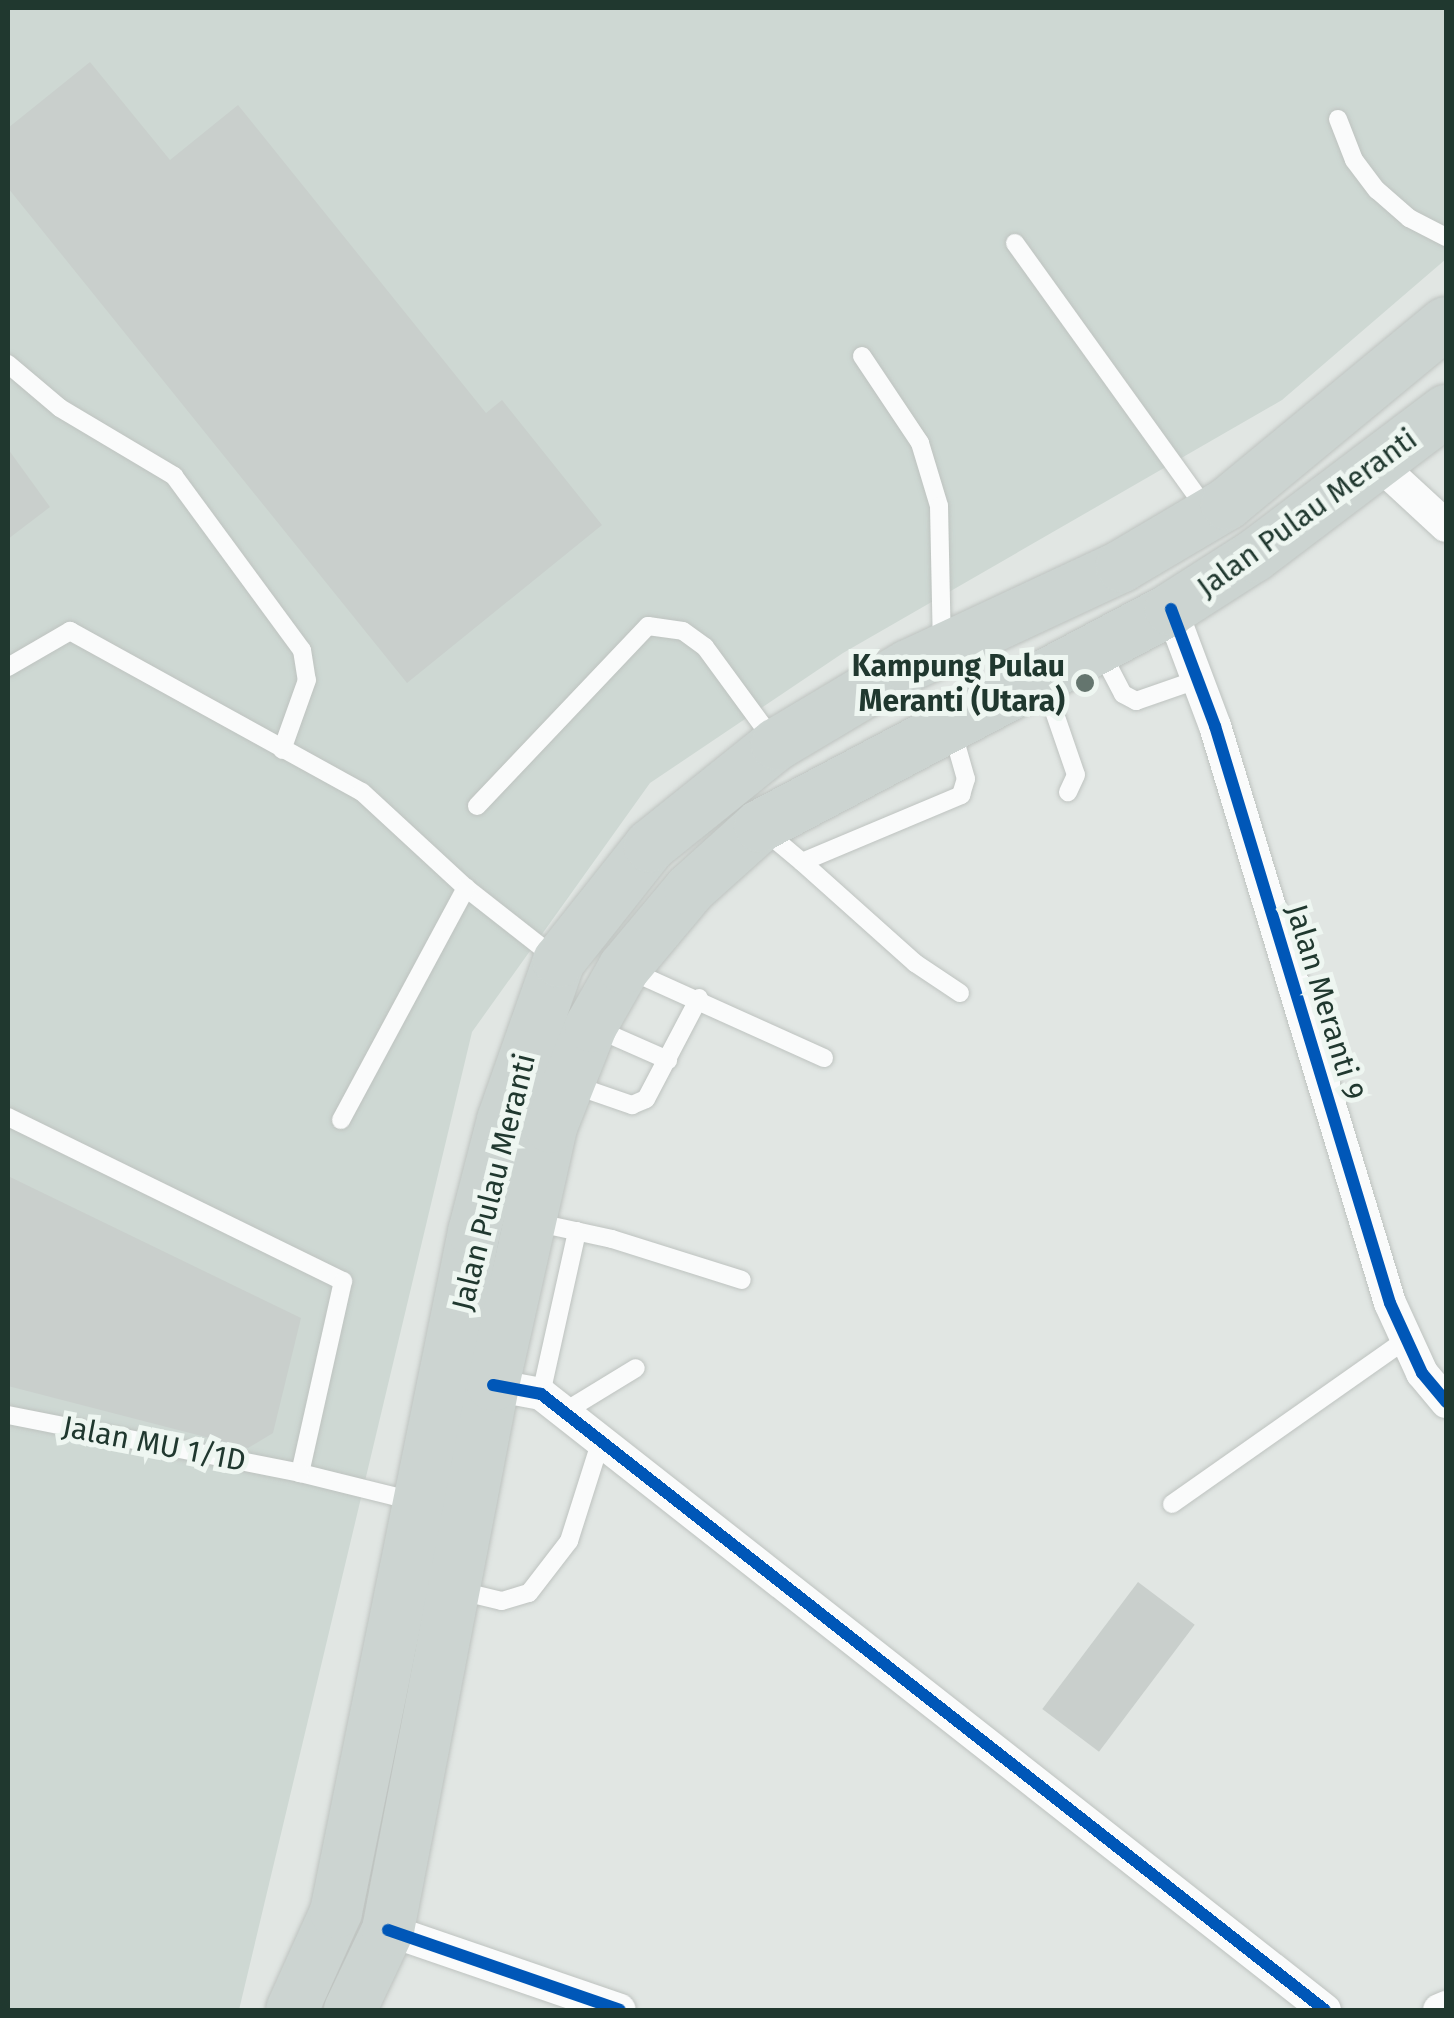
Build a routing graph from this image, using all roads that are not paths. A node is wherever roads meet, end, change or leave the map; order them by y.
1 (1338, 119) dead end
2 (1446, 236) edge
3 (1015, 243) dead end
4 (1428, 340) edge
5 (862, 356) dead end
6 (8, 364) edge
7 (1446, 402) edge
8 (1446, 411) edge
9 (1380, 465) junction
10 (1210, 514) junction
11 (1446, 526) edge
12 (1172, 609) junction
13 (1098, 646) junction
14 (942, 650) junction
15 (8, 667) edge
16 (1042, 676) junction
17 (1199, 679) junction
18 (950, 720) junction
19 (777, 744) junction
20 (282, 750) junction
21 (1068, 792) dead end
22 (477, 806) dead end
23 (760, 826) junction
24 (802, 862) junction
25 (466, 888) junction
26 (559, 960) junction
27 (624, 968) junction
28 (960, 993) dead end
29 (699, 998) junction
30 (591, 1026) junction
31 (824, 1058) dead end
32 (668, 1060) junction
33 (567, 1082) junction
34 (8, 1117) edge
35 (341, 1120) dead end
36 (553, 1226) junction
37 (742, 1280) dead end
38 (1405, 1340) junction
39 (636, 1368) dead end
40 (533, 1397) junction
41 (1446, 1402) edge
42 (8, 1415) edge
43 (601, 1440) junction
44 (300, 1473) junction
45 (423, 1504) junction
46 (1172, 1504) dead end
47 (455, 1590) junction
48 (388, 1930) junction
49 (1446, 2007) edge
50 (292, 2010) edge
51 (350, 2010) edge
52 (620, 2010) edge
53 (1325, 2010) edge
54 (1440, 2010) edge

1 - 2 lane
3 - 10 lane
4 - 7 main road
4 - 10 main road, Jalan Pulau Meranti
5 - 14 lane
6 - 20 lane
8 - 9 main road, Jalan Pulau Meranti
9 - 11 street
9 - 12 main road, Jalan Pulau Meranti
10 - 14 main road, Jalan Pulau Meranti
12 - 13 main road, Jalan Pulau Meranti
12 - 17 street, Jalan Meranti 9
13 - 16 main road, Jalan Pulau Meranti
13 - 17 lane
14 - 19 main road, Jalan Pulau Meranti
15 - 20 lane
16 - 18 main road, Jalan Pulau Meranti
16 - 21 lane
17 - 38 street, Jalan Meranti 9
18 - 23 main road, Jalan Pulau Meranti
18 - 24 lane
19 - 22 lane
19 - 26 main road, Jalan Pulau Meranti
20 - 25 lane
23 - 24 lane
23 - 27 main road, Jalan Pulau Meranti
24 - 28 lane
25 - 26 lane
25 - 35 lane
26 - 45 main road, Jalan Pulau Meranti
27 - 29 lane
27 - 30 main road, Jalan Pulau Meranti
29 - 31 lane
29 - 32 lane
30 - 32 lane
30 - 33 main road, Jalan Pulau Meranti
32 - 33 lane
33 - 36 main road, Jalan Pulau Meranti
34 - 44 lane
36 - 37 lane
36 - 40 main road, Jalan Pulau Meranti
38 - 41 street, Jalan Meranti 9
38 - 46 lane
39 - 40 lane
40 - 43 street
40 - 47 main road, Jalan Pulau Meranti
42 - 44 lane, Jalan MU 1/1D
43 - 47 lane
43 - 53 street
44 - 45 lane, Jalan MU 1/1D
45 - 50 main road, Jalan Pulau Meranti
47 - 48 main road, Jalan Pulau Meranti
48 - 51 main road, Jalan Pulau Meranti
48 - 52 street
49 - 54 street

